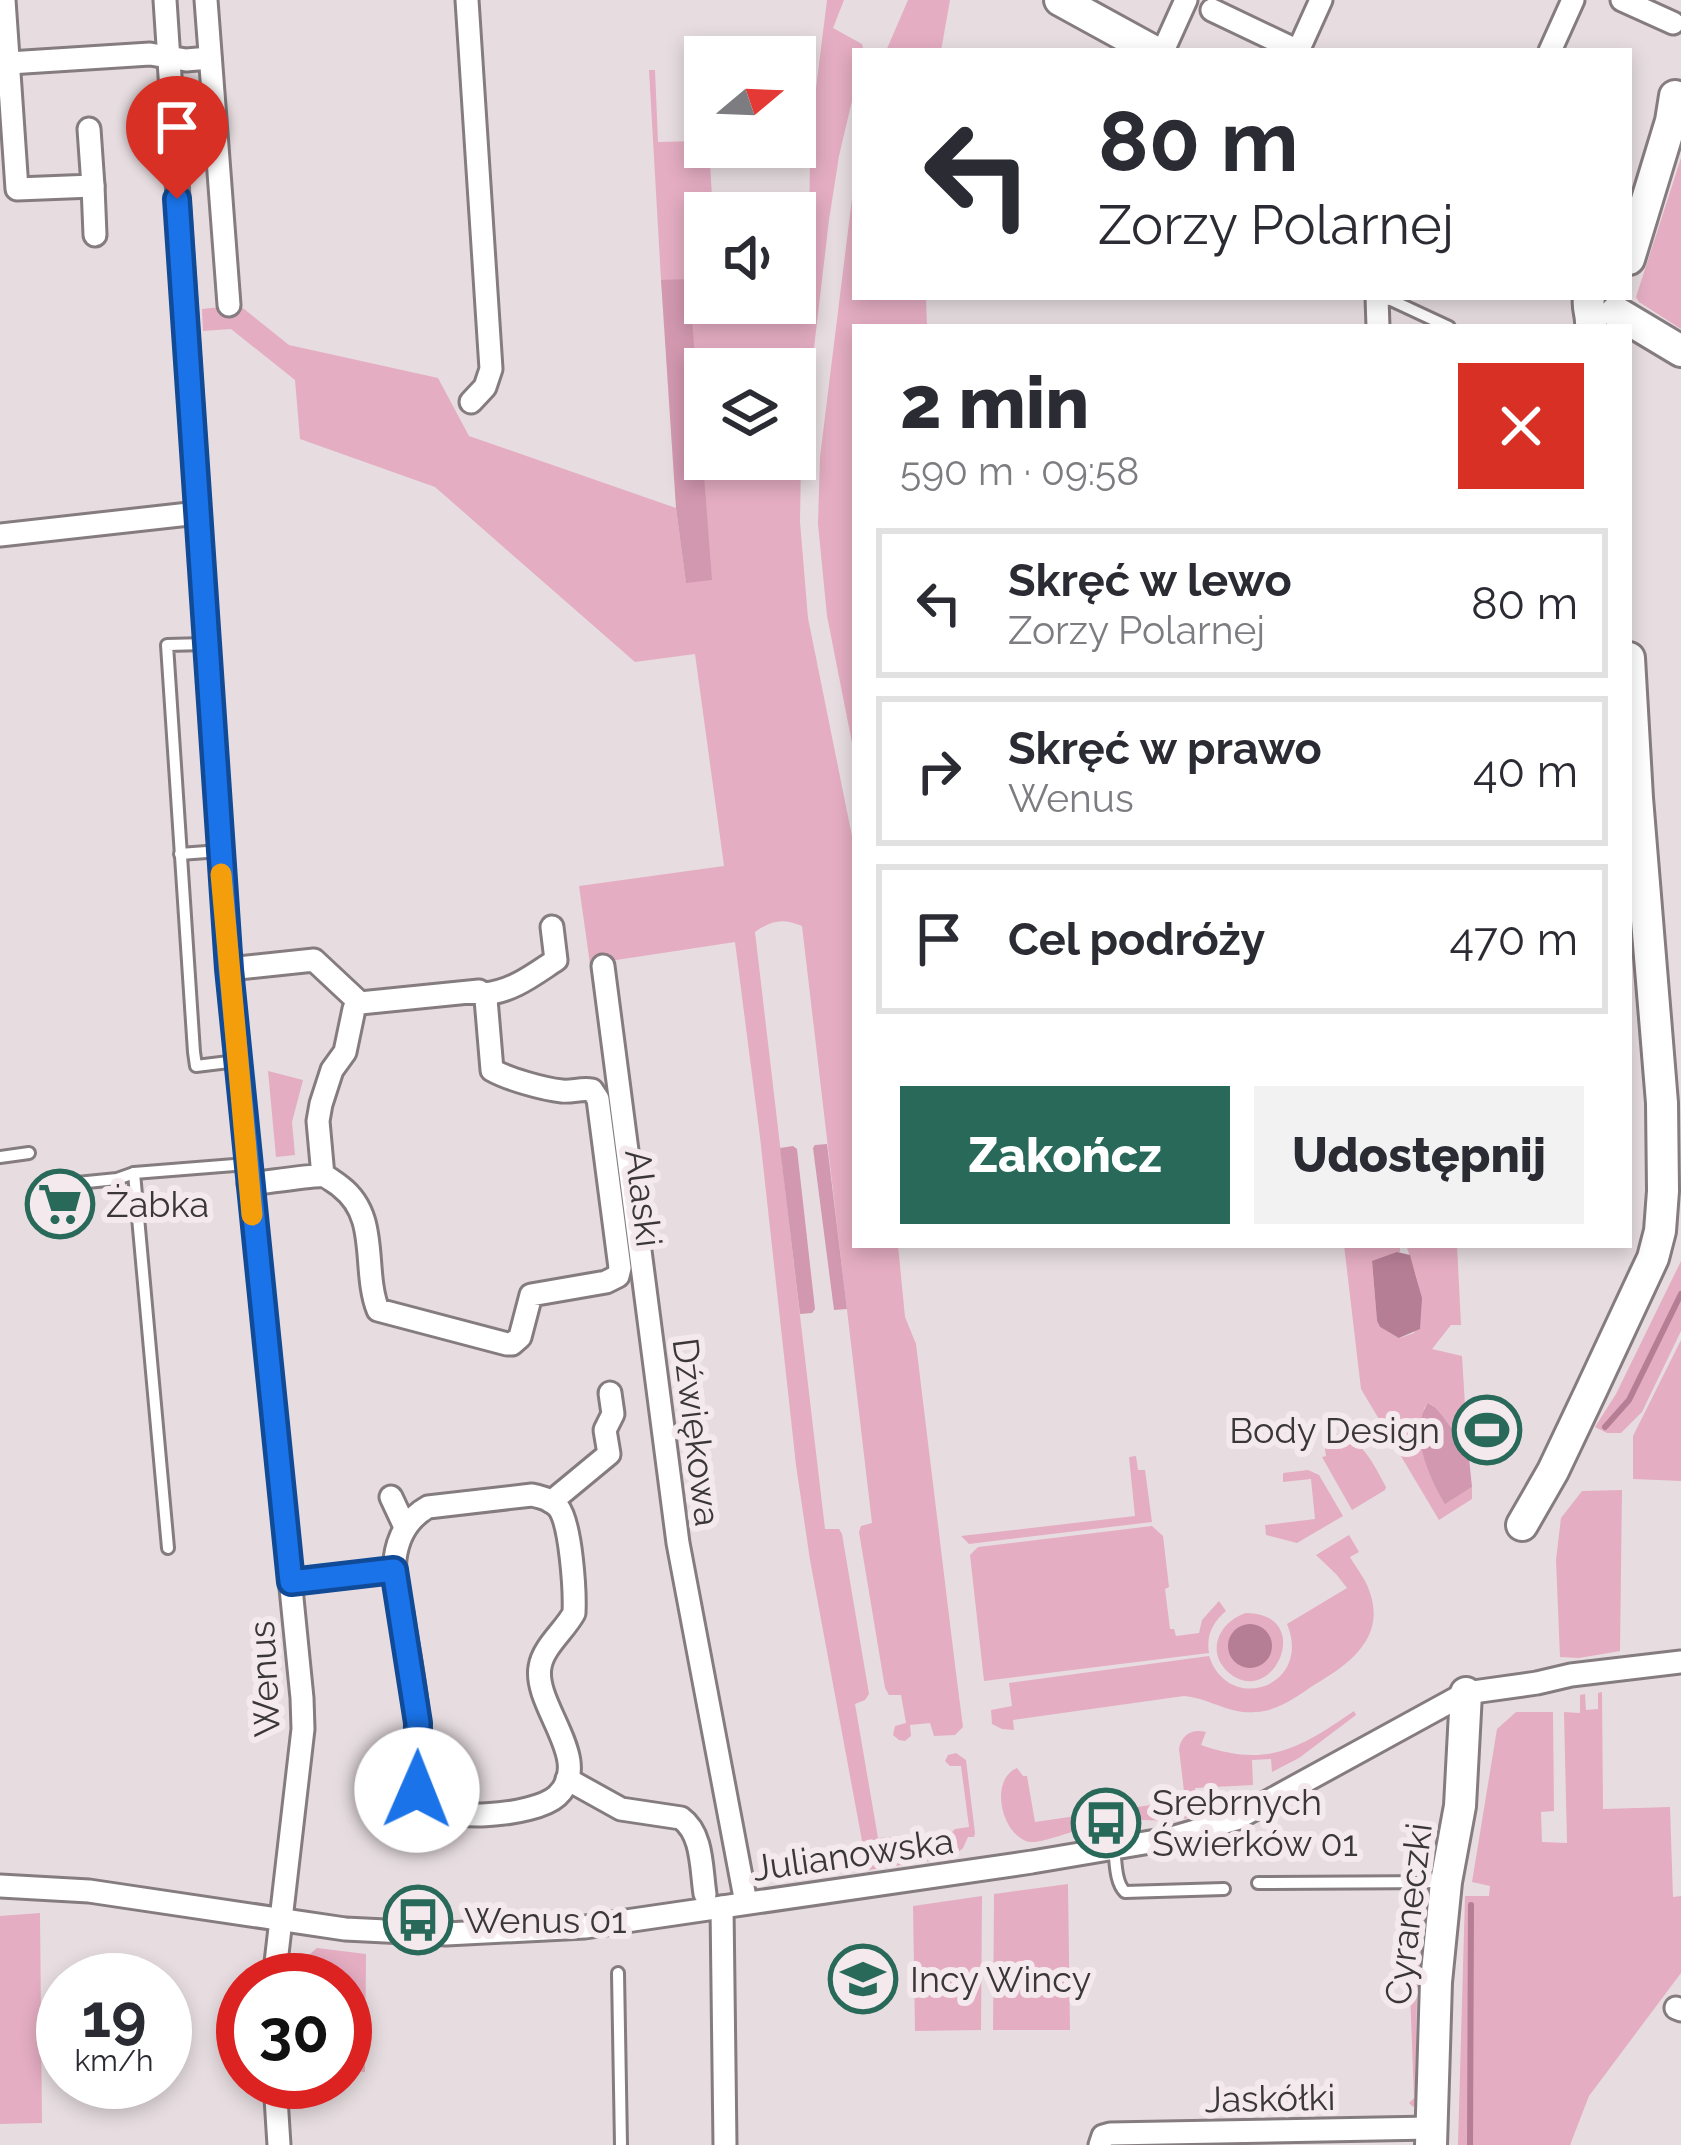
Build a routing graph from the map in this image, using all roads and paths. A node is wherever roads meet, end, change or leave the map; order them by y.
1 (4, 0) edge
2 (165, 0) edge
3 (206, 0) edge
4 (467, 0) edge
5 (1060, 0) edge
6 (1186, 0) edge
7 (1321, 0) edge
8 (1573, 0) edge
9 (1622, 0) edge
10 (1212, 10) dead end
11 (1673, 22) dead end
12 (1146, 48) edge
13 (1164, 48) edge
14 (1292, 48) edge
15 (1299, 48) edge
16 (1551, 48) edge
17 (169, 57) junction
18 (210, 58) junction
19 (9, 63) junction
20 (1678, 90) edge
21 (6, 119) edge
22 (88, 128) dead end
23 (1632, 183) edge
24 (93, 186) junction
25 (8, 190) edge
26 (95, 235) dead end
27 (1632, 249) edge
28 (1391, 300) edge
29 (229, 305) dead end
30 (1443, 324) edge
31 (1632, 327) edge
32 (1681, 351) edge
33 (471, 402) dead end
34 (198, 513) junction
35 (0, 535) edge
36 (206, 644) junction
37 (1632, 710) edge
38 (220, 851) junction
39 (181, 854) junction
40 (552, 927) dead end
41 (603, 965) dead end
42 (229, 969) junction
43 (483, 994) junction
44 (360, 1003) junction
45 (237, 1061) junction
46 (29, 1154) dead end
47 (0, 1157) edge
48 (134, 1173) junction
49 (248, 1174) junction
50 (323, 1176) junction
51 (46, 1186) dead end
52 (610, 1394) dead end
53 (391, 1497) dead end
54 (551, 1502) junction
55 (1522, 1525) dead end
56 (405, 1527) junction
57 (168, 1548) dead end
58 (394, 1570) junction
59 (291, 1582) junction
60 (1681, 1662) edge
61 (1466, 1693) junction
62 (567, 1779) junction
63 (1114, 1848) junction
64 (1446, 1882) junction
65 (1258, 1883) dead end
66 (0, 1886) edge
67 (1224, 1889) dead end
68 (713, 1901) junction
69 (746, 1903) junction
70 (279, 1920) junction
71 (276, 1953) edge
72 (618, 1972) dead end
73 (277, 2109) edge
74 (1431, 2136) edge
75 (1105, 2139) edge
76 (279, 2145) edge
77 (621, 2145) edge
78 (725, 2145) edge

1 - 19 street
2 - 17 street, Wenus
3 - 18 street
4 - 33 street
5 - 12 street
6 - 13 street
7 - 15 street
8 - 16 street
9 - 11 street
10 - 14 street
17 - 18 street
17 - 19 street
17 - 34 street, Wenus
18 - 29 street
19 - 21 street
20 - 23 street
20 - 27 street
21 - 25 street
22 - 24 street
24 - 25 street
24 - 26 street
28 - 30 lane
31 - 32 street
34 - 35 street
34 - 36 street, Wenus
36 - 38 street, Wenus
36 - 39 lane
37 - 55 street
38 - 39 lane
38 - 42 street, Wenus
39 - 45 lane
40 - 43 street
41 - 69 street, Dźwiękowa
42 - 44 street
42 - 45 street, Wenus
43 - 44 street
43 - 50 street, Alaski
44 - 50 street
45 - 49 street, Wenus
46 - 47 lane
48 - 49 lane
48 - 51 lane
48 - 57 lane
49 - 50 street
49 - 59 street, Wenus
52 - 54 street
53 - 56 street
54 - 56 street
54 - 62 street
56 - 58 street
58 - 59 street
58 - 62 street
59 - 70 street, Wenus
60 - 61 street, Julianowska
61 - 63 street, Julianowska
61 - 64 street, Cyraneczki
62 - 68 street
63 - 67 lane
63 - 69 street, Julianowska
64 - 65 lane
64 - 74 street, Cyraneczki
66 - 70 street, Julianowska
68 - 69 street, Julianowska
68 - 70 street, Julianowska
68 - 78 street
70 - 71 street, Wenus
72 - 77 lane
73 - 76 street
74 - 75 street, Jaskółki

